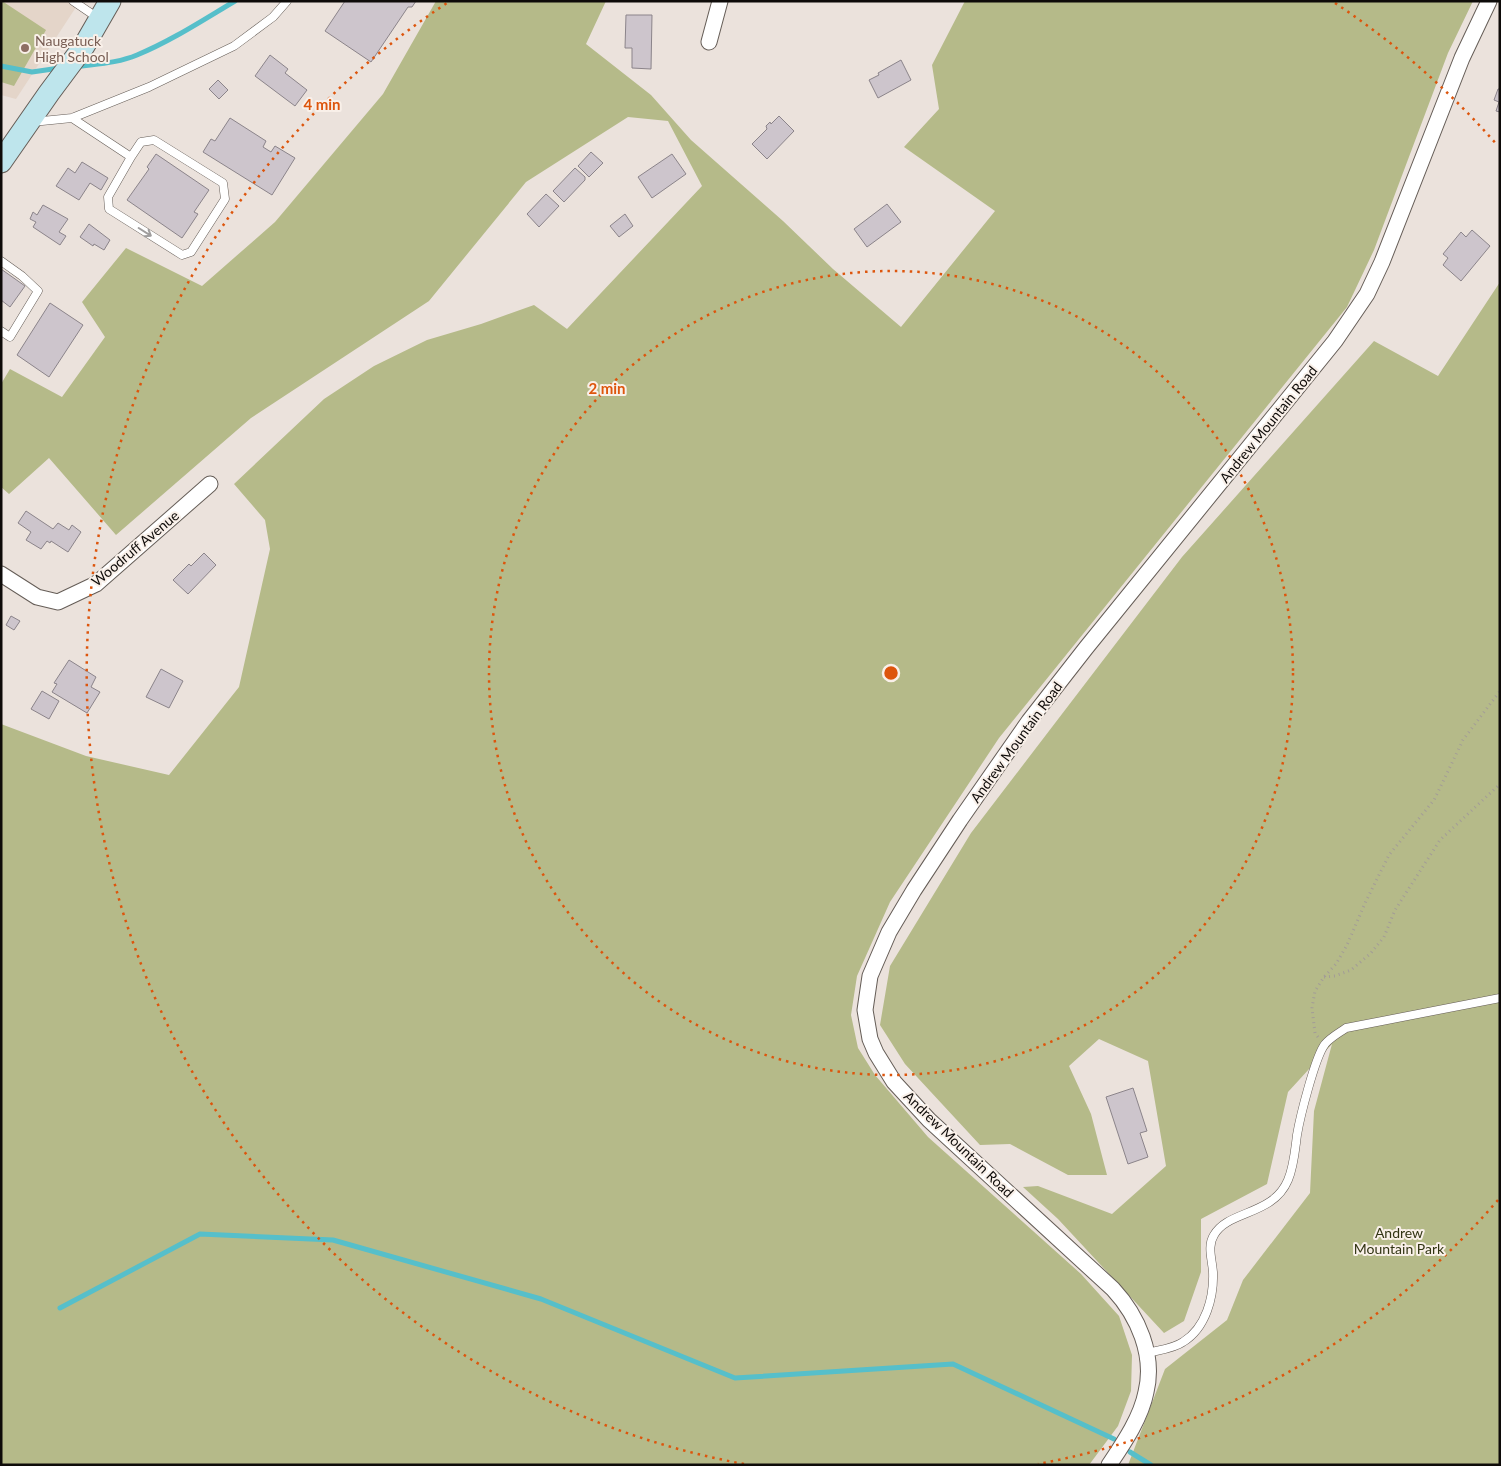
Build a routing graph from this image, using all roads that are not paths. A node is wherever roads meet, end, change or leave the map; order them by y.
1 (73, 1) edge
2 (287, 1) edge
3 (720, 1) edge
4 (1489, 1) edge
5 (105, 10) edge
6 (709, 42) dead end
7 (72, 118) junction
8 (28, 123) junction
9 (131, 156) junction
10 (1, 162) edge
11 (1, 261) edge
12 (1, 331) edge
13 (210, 484) dead end
14 (1, 574) edge
15 (1500, 998) edge
16 (1147, 1353) junction
17 (1109, 1465) edge

1 - 5 lane
2 - 7 lane
3 - 6 street
4 - 16 street, Andrew Mountain Road
5 - 8 street
7 - 8 lane
7 - 9 lane
8 - 10 street
9 -> 9 lane
11 - 12 lane
13 - 14 street, Woodruff Avenue
15 - 16 lane
16 - 17 street, Andrew Mountain Road

